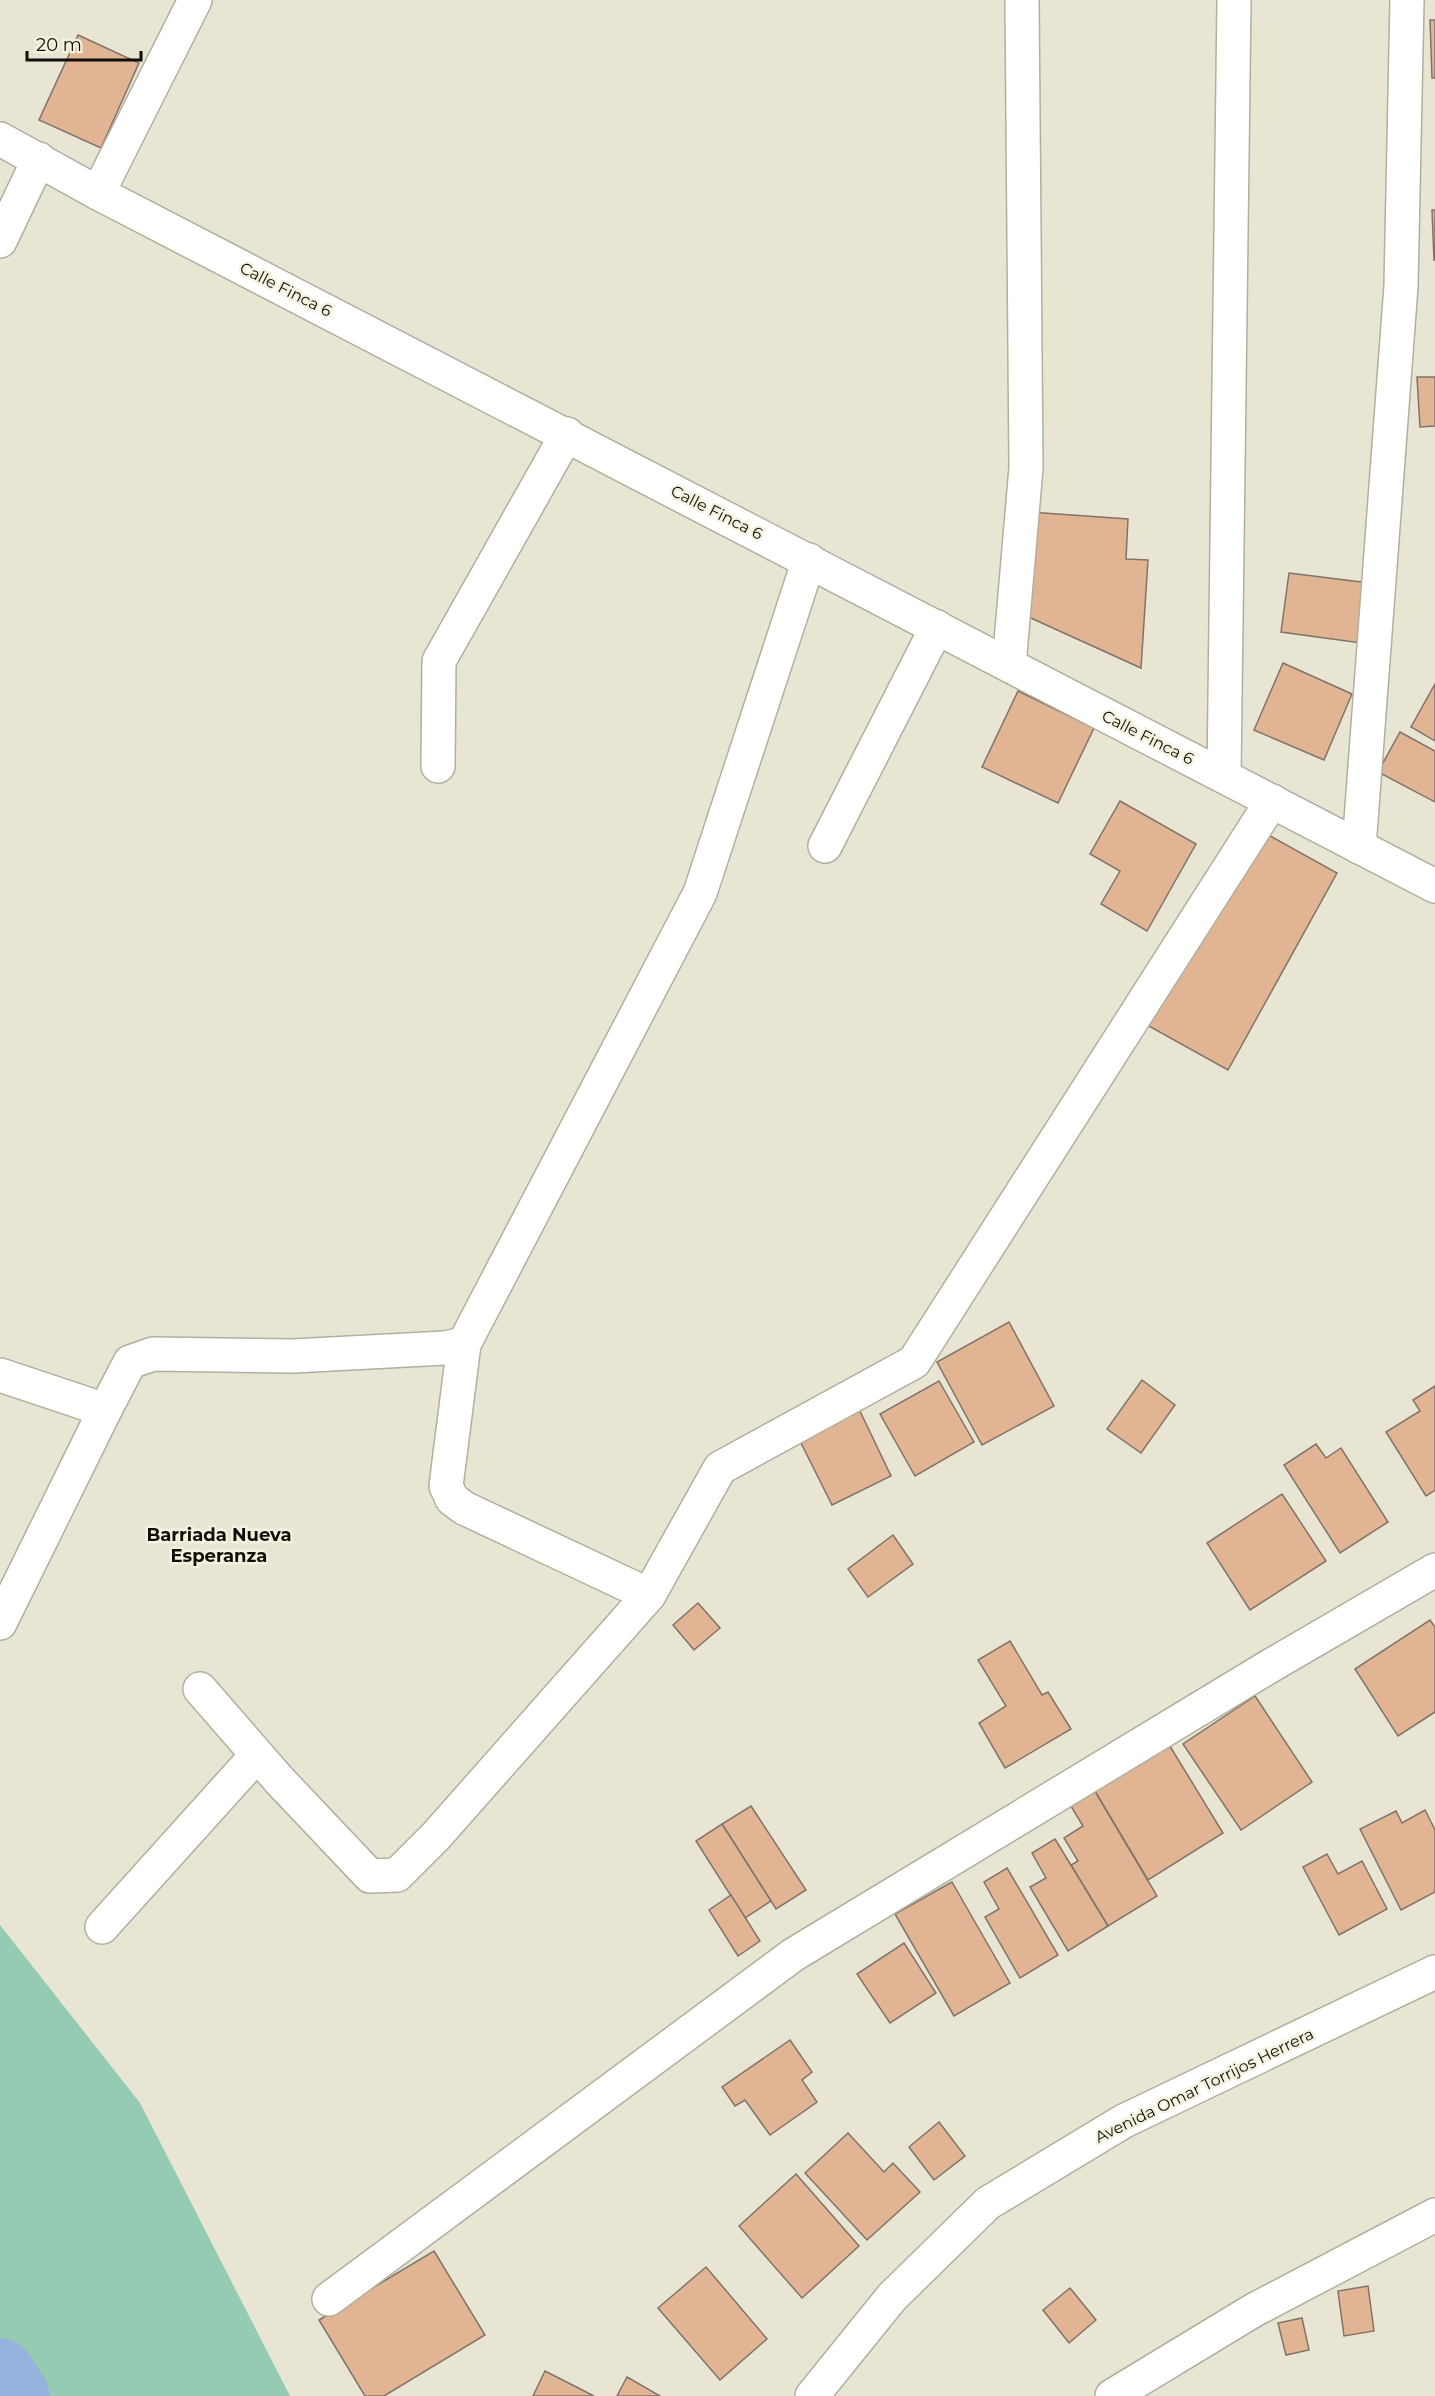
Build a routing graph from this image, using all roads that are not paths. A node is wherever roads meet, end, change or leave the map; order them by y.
1 (195, 0) edge
2 (1022, 0) edge
3 (1234, 0) edge
4 (1407, 0) edge
5 (0, 139) edge
6 (39, 159) junction
7 (98, 193) junction
8 (0, 241) edge
9 (567, 434) junction
10 (809, 560) junction
11 (937, 627) junction
12 (1009, 664) junction
13 (438, 766) dead end
14 (1224, 776) junction
15 (1272, 801) junction
16 (825, 846) dead end
17 (1359, 847) junction
18 (1435, 885) edge
19 (464, 1344) junction
20 (0, 1375) edge
21 (105, 1410) junction
22 (1435, 1570) edge
23 (649, 1595) junction
24 (2, 1614) edge
25 (200, 1689) dead end
26 (257, 1755) junction
27 (102, 1926) dead end
28 (1435, 1972) edge
29 (1435, 2215) edge
30 (329, 2300) dead end
31 (812, 2396) edge
32 (1112, 2396) edge

1 - 7 street
2 - 12 street
3 - 14 street
4 - 17 street
5 - 6 street, Calle Finca 6
6 - 7 street, Calle Finca 6
6 - 8 street
7 - 9 street, Calle Finca 6
9 - 10 street, Calle Finca 6
9 - 13 street
10 - 11 street, Calle Finca 6
10 - 19 street
11 - 12 street, Calle Finca 6
11 - 16 street
12 - 14 street, Calle Finca 6
14 - 15 street, Calle Finca 6
15 - 17 street, Calle Finca 6
15 - 23 street
17 - 18 street, Calle Finca 6
19 - 21 street
19 - 23 street
20 - 21 street
21 - 24 street
22 - 30 street
23 - 26 street
25 - 26 street
26 - 27 street
28 - 31 street, Avenida Omar Torrijos Herrera
29 - 32 street

